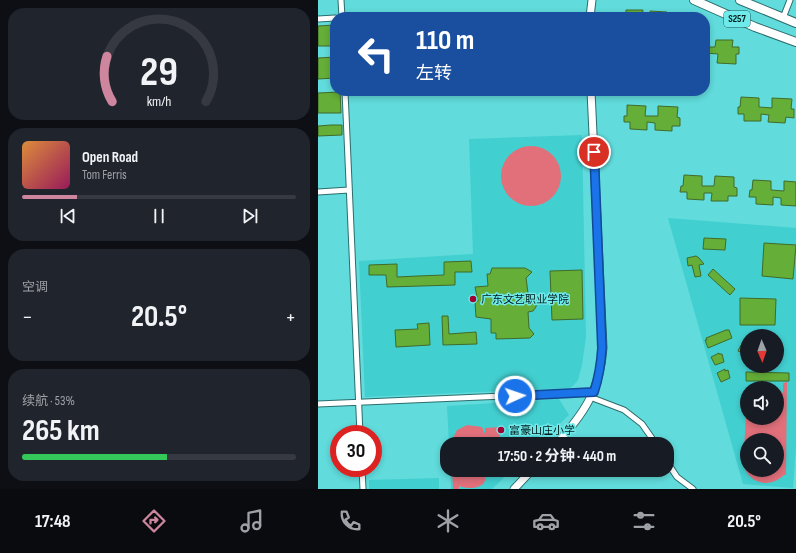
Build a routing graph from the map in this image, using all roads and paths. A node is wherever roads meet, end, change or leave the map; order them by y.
1 (341, 0) edge
2 (592, 0) edge
3 (694, 0) edge
4 (740, 0) edge
5 (790, 0) edge
6 (342, 12) edge
7 (591, 12) edge
8 (330, 18) edge
9 (783, 18) junction
10 (318, 19) edge
11 (796, 23) edge
12 (781, 36) junction
13 (796, 42) edge
14 (796, 48) edge
15 (345, 96) edge
16 (591, 96) edge
17 (349, 190) junction
18 (318, 192) edge
19 (592, 395) junction
20 (358, 402) junction
21 (318, 404) edge
22 (359, 425) edge
23 (563, 437) edge
24 (651, 437) edge
25 (674, 472) edge
26 (362, 477) edge
27 (525, 477) edge
28 (363, 489) edge
29 (514, 489) edge
30 (693, 489) edge

1 - 6 street
2 - 7 street
3 - 12 main road, S257
4 - 9 main road, S257
5 - 9 street
8 - 10 street
9 - 11 main road, S257
12 - 13 main road, S257
12 - 14 main road
15 - 17 street
16 - 19 street
17 - 18 street
17 - 20 street
19 - 20 street
19 - 23 street
19 - 24 street
20 - 21 street
20 - 22 street
25 - 30 street
26 - 28 street
27 - 29 street

